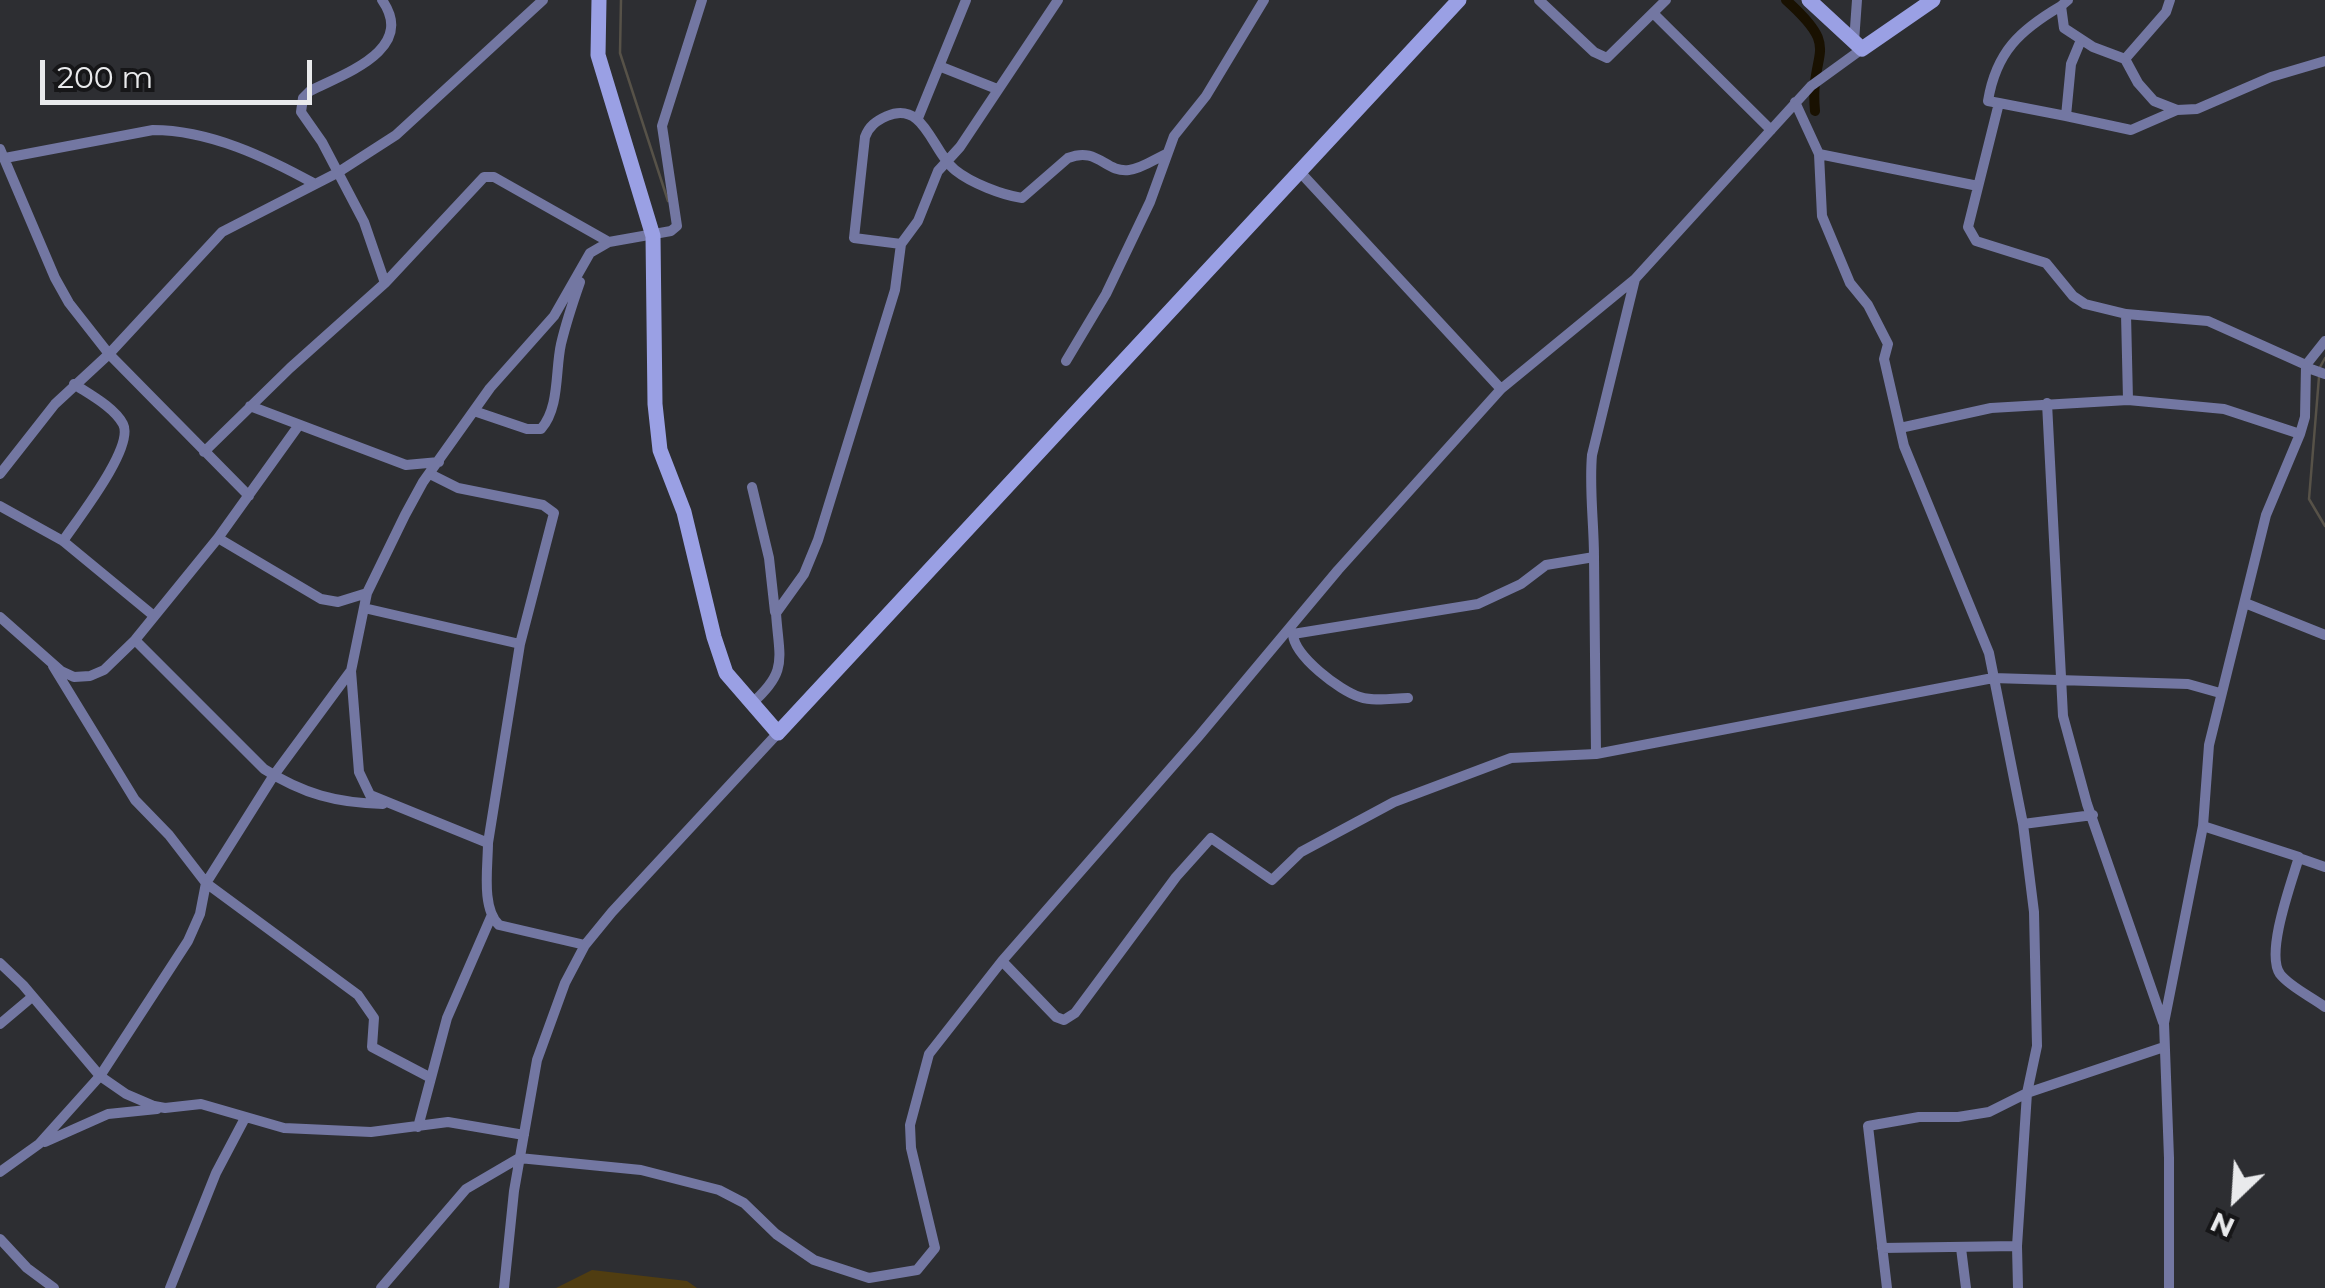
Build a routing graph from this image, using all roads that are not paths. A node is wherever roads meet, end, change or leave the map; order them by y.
1 (382, 0) edge
2 (543, 0) edge
3 (599, 0) edge
4 (702, 0) edge
5 (966, 0) edge
6 (1058, 0) edge
7 (1264, 0) edge
8 (1458, 0) edge
9 (1540, 0) edge
10 (1666, 0) edge
11 (1809, 0) edge
12 (1858, 0) edge
13 (1933, 0) edge
14 (2170, 0) edge
15 (2064, 3) edge
16 (1654, 14) junction
17 (2081, 40) junction
18 (1858, 46) junction
19 (2126, 59) junction
20 (2325, 62) edge
21 (940, 66) junction
22 (997, 88) junction
23 (1795, 102) junction
24 (1998, 103) junction
25 (2176, 110) junction
26 (2066, 116) junction
27 (918, 118) junction
28 (1771, 130) junction
29 (2, 154) edge
30 (1166, 154) junction
31 (1819, 154) junction
32 (947, 162) junction
33 (337, 172) junction
34 (1300, 172) junction
35 (315, 184) junction
36 (1978, 186) junction
37 (653, 236) junction
38 (609, 242) junction
39 (901, 244) junction
40 (590, 253) junction
41 (1634, 279) junction
42 (385, 282) junction
43 (2126, 314) junction
44 (2325, 342) edge
45 (109, 354) junction
46 (1066, 360) dead end
47 (2307, 366) junction
48 (2325, 374) edge
49 (74, 384) junction
50 (1501, 389) junction
51 (2128, 400) junction
52 (2047, 403) junction
53 (250, 406) junction
54 (474, 411) junction
55 (299, 425) junction
56 (1900, 428) junction
57 (2300, 434) junction
58 (204, 452) junction
59 (440, 462) junction
60 (0, 474) edge
61 (430, 474) junction
62 (752, 487) dead end
63 (249, 496) junction
64 (0, 506) edge
65 (218, 538) junction
66 (62, 541) junction
67 (1594, 556) junction
68 (368, 594) junction
69 (2245, 603) junction
70 (364, 608) junction
71 (776, 613) junction
72 (154, 616) junction
73 (0, 618) edge
74 (1290, 633) junction
75 (2325, 635) edge
76 (135, 640) junction
77 (520, 644) junction
78 (53, 666) junction
79 (351, 671) junction
80 (1992, 678) junction
81 (2062, 681) junction
82 (2220, 693) junction
83 (1408, 698) dead end
84 (751, 704) junction
85 (778, 733) junction
86 (1596, 754) junction
87 (274, 776) junction
88 (390, 805) junction
89 (2093, 816) junction
90 (2023, 824) junction
91 (2202, 826) junction
92 (488, 842) junction
93 (2299, 858) junction
94 (2325, 867) edge
95 (206, 883) junction
96 (492, 918) junction
97 (585, 945) junction
98 (1002, 961) junction
99 (0, 963) edge
100 (32, 997) junction
101 (2325, 1007) edge
102 (2164, 1022) junction
103 (0, 1024) edge
104 (2164, 1047) junction
105 (100, 1076) junction
106 (431, 1078) junction
107 (2027, 1093) junction
108 (166, 1108) junction
109 (245, 1118) junction
110 (418, 1127) junction
111 (524, 1135) junction
112 (39, 1144) junction
113 (519, 1158) junction
114 (0, 1172) edge
115 (0, 1239) edge
116 (2017, 1246) junction
117 (1882, 1248) junction
118 (1962, 1248) junction
119 (54, 1288) edge
120 (170, 1288) edge
121 (382, 1288) edge
122 (504, 1288) edge
123 (1887, 1288) edge
124 (1966, 1288) edge
125 (2018, 1288) edge
126 (2169, 1288) edge

1 - 33 street
2 - 33 street
3 - 37 street
4 - 37 street
5 - 21 street
6 - 22 street
7 - 30 street
8 - 34 street
9 - 16 street
10 - 16 street
11 - 18 street
12 - 18 street
13 - 18 street
14 - 19 street
15 - 17 street
15 - 24 street
16 - 28 street
17 - 19 street
17 - 26 street
18 - 23 street
19 - 25 street
20 - 25 street
21 - 22 street
21 - 27 street
22 - 32 street
23 - 28 street
23 - 31 street
24 - 26 street
24 - 36 street
25 - 26 street
27 - 32 street
27 - 39 street
28 - 41 street
29 - 35 street
29 - 45 street
30 - 32 street
30 - 46 street
31 - 36 street
31 - 56 street
32 - 39 street
33 - 35 street
33 - 42 street
34 - 50 street
34 - 85 street
35 - 45 street
36 - 43 street
37 - 38 street
37 - 84 street
38 - 40 street
38 - 42 street
39 - 71 street
40 - 54 street
40 - 54 street
41 - 50 street
41 - 67 street
42 - 53 street
43 - 47 street
43 - 51 street
44 - 47 street
45 - 49 street
45 - 58 street
47 - 48 street
47 - 57 street
49 - 60 street
49 - 66 street
50 - 74 street
51 - 52 street
51 - 57 street
52 - 56 street
52 - 81 street
53 - 55 street
53 - 58 street
54 - 59 street
55 - 59 street
55 - 63 street
56 - 80 street
57 - 69 street
58 - 63 street
59 - 61 street
61 - 68 street
61 - 77 street
62 - 71 street
63 - 65 street
64 - 66 street
65 - 68 street
65 - 72 street
66 - 72 street
67 - 74 street
67 - 86 street
68 - 70 street
69 - 75 street
69 - 82 street
70 - 77 street
70 - 79 street
71 - 84 street
72 - 76 street
73 - 78 street
74 - 83 street
74 - 98 street
76 - 78 street
76 - 87 street
77 - 92 street
78 - 95 street
79 - 87 street
79 - 88 street
80 - 81 street
80 - 86 street
80 - 90 street
81 - 82 street
81 - 89 street
82 - 91 street
84 - 85 street
85 - 97 street
86 - 98 street
87 - 88 street
87 - 95 street
88 - 92 street
89 - 90 street
89 - 102 street
90 - 107 street
91 - 93 street
91 - 102 street
92 - 96 street
93 - 94 street
93 - 101 street
95 - 105 street
95 - 106 street
96 - 97 street
96 - 106 street
97 - 111 street
98 - 113 street
99 - 100 street
100 - 103 street
100 - 105 street
102 - 104 street
104 - 107 street
104 - 126 street
105 - 108 street
105 - 112 street
106 - 110 street
107 - 116 street
107 - 117 street
108 - 109 street
108 - 112 street
109 - 110 street
109 - 120 street
110 - 111 street
111 - 113 street
112 - 114 street
113 - 121 street
113 - 122 street
115 - 119 street
116 - 118 street
116 - 125 street
117 - 118 street
117 - 123 street
118 - 124 street

